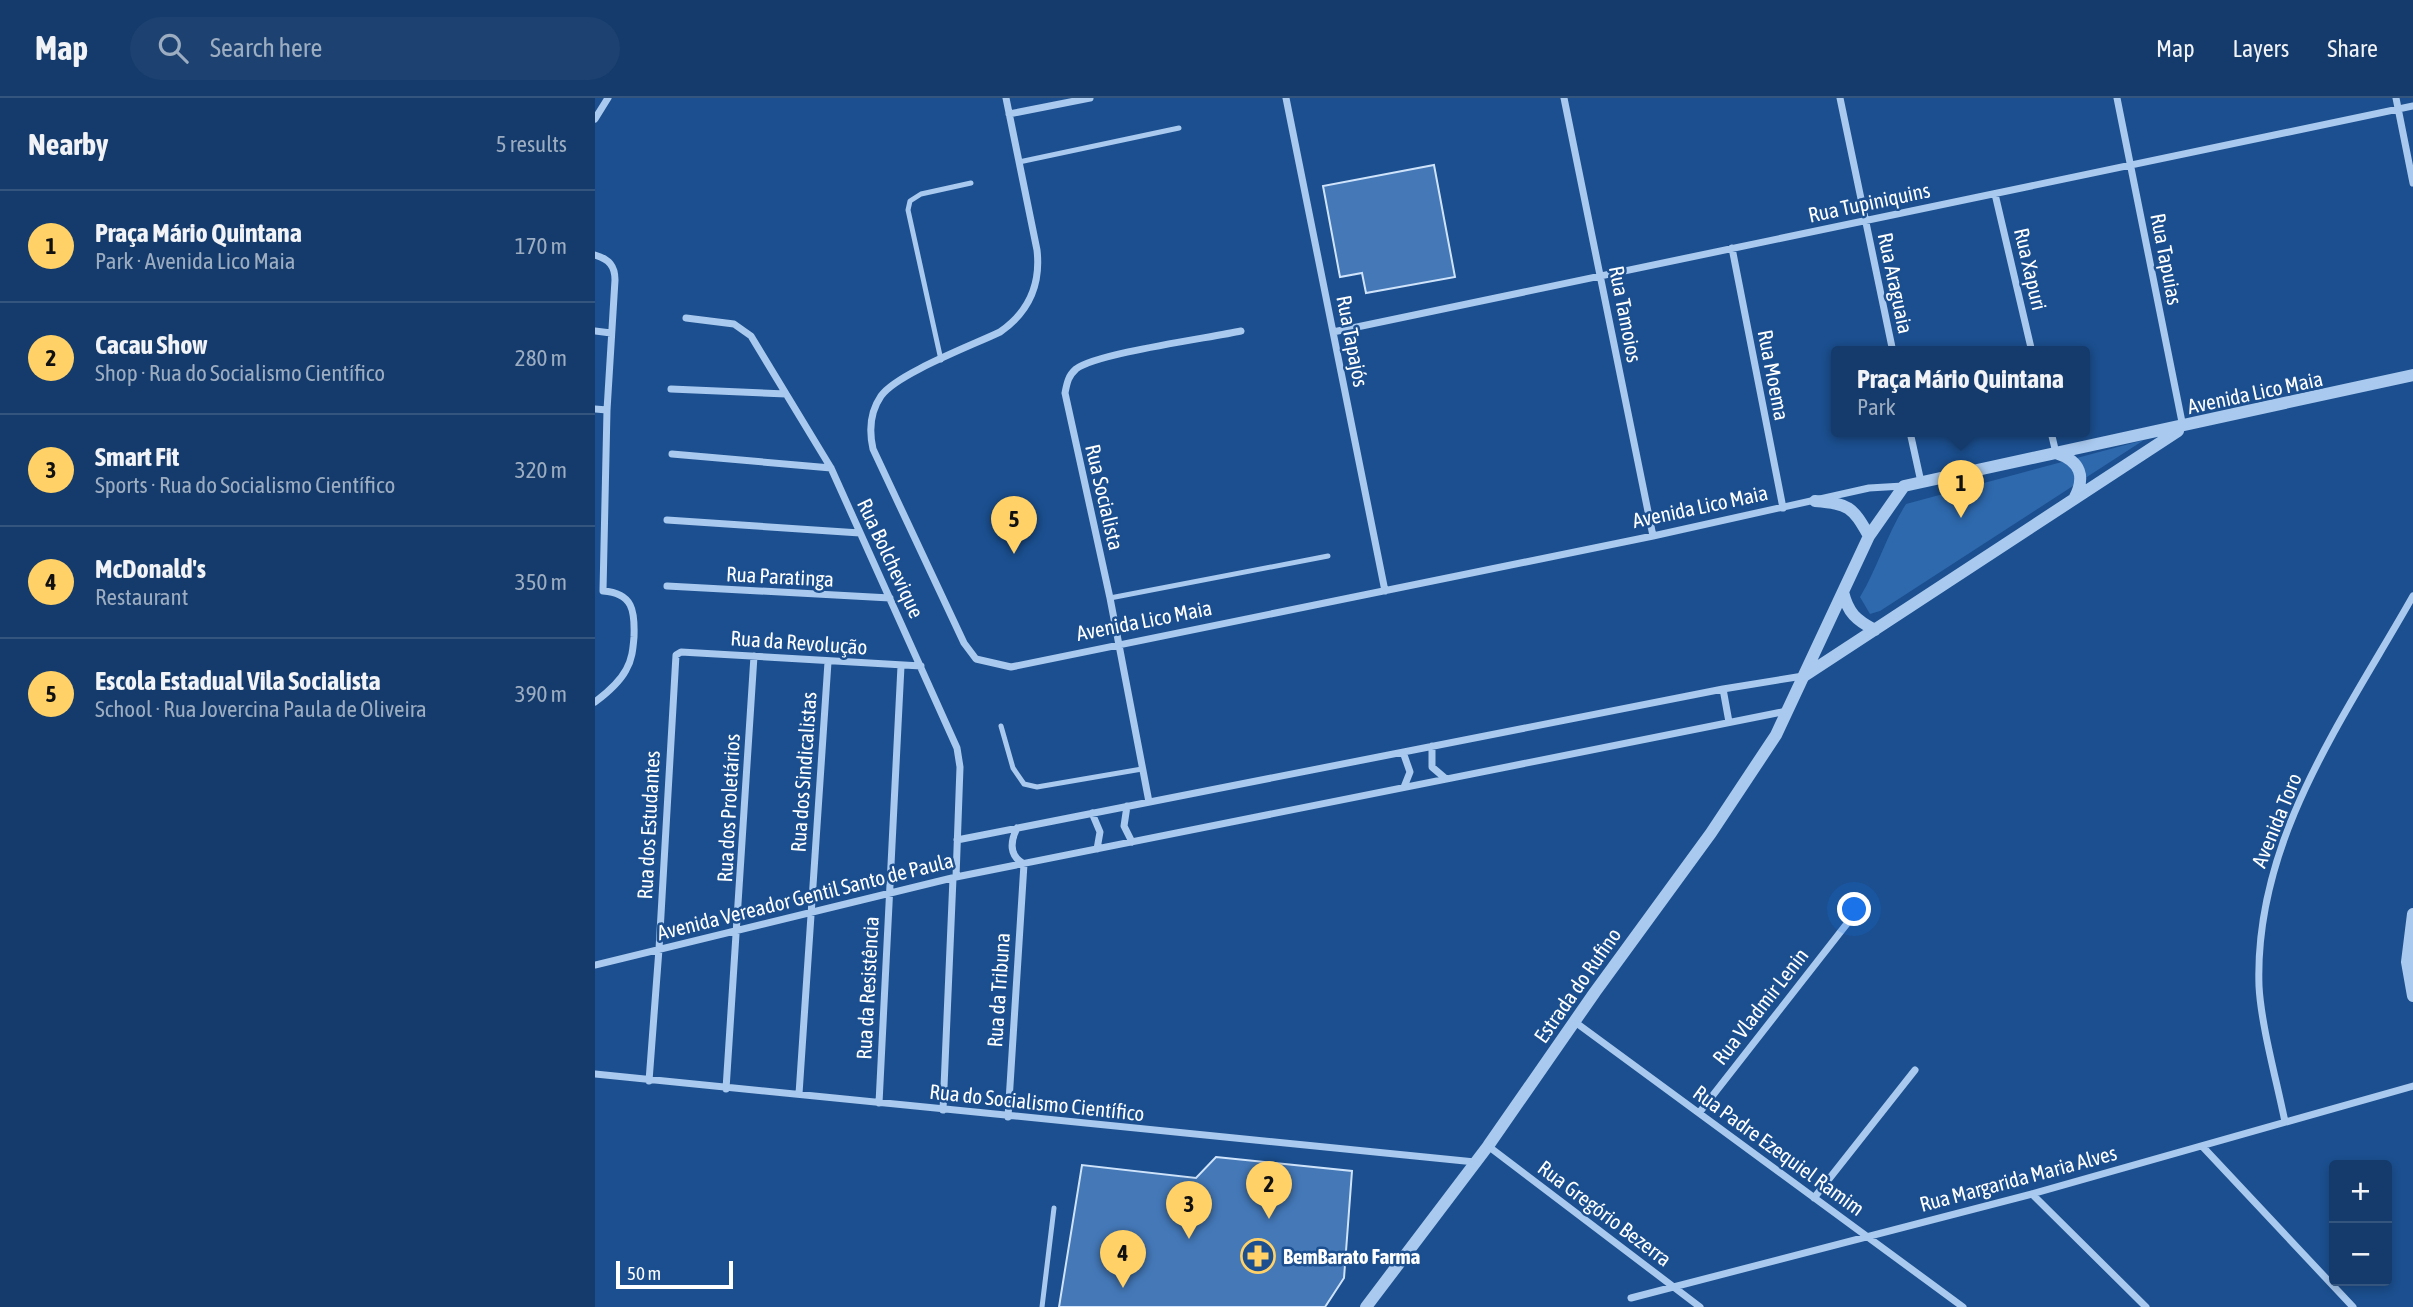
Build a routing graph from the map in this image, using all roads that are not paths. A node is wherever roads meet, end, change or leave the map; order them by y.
1 (608, 98) edge
2 (1006, 98) edge
3 (1090, 98) edge
4 (1286, 98) edge
5 (1564, 98) edge
6 (1840, 98) edge
7 (2117, 98) edge
8 (2396, 98) edge
9 (2413, 106) edge
10 (2398, 109) junction
11 (1009, 114) junction
12 (595, 119) edge
13 (1178, 128) dead end
14 (1019, 162) junction
15 (2130, 165) junction
16 (971, 183) dead end
17 (2413, 183) edge
18 (1995, 194) junction
19 (1865, 221) junction
20 (1732, 248) junction
21 (595, 255) edge
22 (1600, 276) junction
23 (686, 318) dead end
24 (595, 331) edge
25 (1241, 331) dead end
26 (1333, 332) junction
27 (611, 333) junction
28 (1892, 346) edge
29 (2031, 346) edge
30 (941, 360) junction
31 (2413, 375) edge
32 (671, 389) dead end
33 (786, 394) junction
34 (595, 409) edge
35 (607, 410) junction
36 (2183, 428) junction
37 (1911, 437) edge
38 (2052, 437) edge
39 (2056, 453) junction
40 (672, 454) dead end
41 (831, 468) junction
42 (1921, 482) junction
43 (1904, 486) junction
44 (2074, 500) junction
45 (599, 501) edge
46 (1815, 501) junction
47 (1783, 508) junction
48 (667, 520) dead end
49 (860, 533) junction
50 (1653, 536) junction
51 (1869, 536) junction
52 (1328, 556) dead end
53 (667, 586) dead end
54 (599, 591) edge
55 (1385, 591) junction
56 (1843, 592) junction
57 (2413, 596) edge
58 (890, 598) junction
59 (1110, 598) junction
60 (1875, 630) junction
61 (1118, 645) junction
62 (676, 655) joint
63 (754, 656) junction
64 (828, 662) junction
65 (901, 666) junction
66 (921, 666) junction
67 (1804, 676) junction
68 (1723, 689) junction
69 (595, 702) edge
70 (1787, 711) junction
71 (1729, 722) junction
72 (1002, 726) dead end
73 (1432, 746) junction
74 (1403, 752) junction
75 (1142, 769) junction
76 (1446, 779) junction
77 (1404, 787) junction
78 (1149, 802) junction
79 (1127, 806) junction
80 (1092, 813) junction
81 (1017, 828) junction
82 (957, 840) junction
83 (1132, 842) junction
84 (1097, 849) junction
85 (1024, 864) junction
86 (954, 877) junction
87 (890, 892) junction
88 (812, 910) junction
89 (2413, 914) edge
90 (1849, 921) dead end
91 (738, 930) junction
92 (659, 949) junction
93 (595, 965) edge
94 (2413, 996) edge
95 (1575, 1022) junction
96 (1915, 1070) dead end
97 (595, 1074) edge
98 (649, 1081) junction
99 (2413, 1086) edge
100 (726, 1089) junction
101 (799, 1094) junction
102 (879, 1103) junction
103 (943, 1110) junction
104 (1699, 1113) junction
105 (1008, 1117) junction
106 (2285, 1122) junction
107 (1489, 1146) junction
108 (2202, 1146) junction
109 (1475, 1162) junction
110 (2032, 1194) junction
111 (1814, 1198) junction
112 (1053, 1208) dead end
113 (1867, 1237) junction
114 (1673, 1287) junction
115 (1631, 1298) dead end
116 (1042, 1307) edge
117 (1366, 1307) edge
118 (1700, 1307) edge
119 (1963, 1307) edge
120 (2146, 1307) edge
121 (2353, 1307) edge

1 - 12 street
2 - 11 street
3 - 11 street
4 - 26 street, Rua Tapajós
5 - 22 street, Rua Tamoios
6 - 19 street, Rua Araguaia
7 - 15 street, Rua Tapuias
8 - 10 street
9 - 10 street, Rua Tupiniquins
10 - 15 street, Rua Tupiniquins
10 - 17 street
11 - 14 street
13 - 14 lane
14 - 30 street
15 - 18 street, Rua Tupiniquins
15 - 36 street, Rua Tapuias
16 - 30 lane
18 - 19 street, Rua Tupiniquins
18 - 29 street, Rua Xapuri
19 - 20 street, Rua Tupiniquins
19 - 28 street, Rua Araguaia
20 - 22 street, Rua Tupiniquins
20 - 47 street, Rua Moema
21 - 27 street
22 - 26 street, Rua Tupiniquins
22 - 50 street, Rua Tamoios
23 - 33 street, Rua Bolchevique
24 - 27 street
25 - 59 street, Rua Socialista
26 - 55 street, Rua Tapajós
27 - 35 street
30 - 61 street, Avenida Lico Maia
31 - 36 street, Avenida Lico Maia
32 - 33 street
33 - 41 street, Rua Bolchevique
34 - 35 street
35 - 45 street
36 - 39 street, Avenida Lico Maia
36 - 44 street
37 - 42 street
38 - 39 street
39 - 42 street, Avenida Lico Maia
39 - 44 street
40 - 41 street
41 - 49 street, Rua Bolchevique
42 - 43 street, Avenida Lico Maia
43 - 46 street, Avenida Lico Maia
43 - 51 street, Estrada do Rufino
44 - 60 street
45 - 54 street
46 - 47 street, Avenida Lico Maia
46 - 51 street
47 - 50 street, Avenida Lico Maia
48 - 49 street
49 - 58 street, Rua Bolchevique
50 - 55 street, Avenida Lico Maia
51 - 56 street, Estrada do Rufino
52 - 59 lane
53 - 58 street, Rua Paratinga
54 - 69 street
55 - 61 street, Avenida Lico Maia
56 - 60 street
56 - 67 street, Estrada do Rufino
57 - 106 street, Avenida Toro
58 - 66 street, Rua Bolchevique
59 - 61 street, Rua Socialista
60 - 67 street
61 - 75 street, Rua Socialista
62 - 63 street, Rua da Revolução
62 - 92 street, Rua dos Estudantes
63 - 64 street, Rua da Revolução
63 - 91 street, Rua dos Proletários
64 - 65 street, Rua da Revolução
64 - 88 street, Rua dos Sindicalistas
65 - 66 street, Rua da Revolução
65 - 87 street, Rua da Resistência
66 - 82 street, Rua Bolchevique
67 - 68 street, Avenida Vereador Gentil Santo de Paula
67 - 70 street, Estrada do Rufino
68 - 71 street
68 - 73 street, Avenida Vereador Gentil Santo de Paula
70 - 71 street, Avenida Vereador Gentil Santo de Paula
70 - 95 street, Estrada do Rufino
71 - 76 street, Avenida Vereador Gentil Santo de Paula
72 - 75 lane
73 - 74 street, Avenida Vereador Gentil Santo de Paula
73 - 76 street
74 - 77 street
74 - 78 street, Avenida Vereador Gentil Santo de Paula
75 - 78 street, Rua Socialista
76 - 77 street, Avenida Vereador Gentil Santo de Paula
77 - 83 street, Avenida Vereador Gentil Santo de Paula
78 - 79 street, Avenida Vereador Gentil Santo de Paula
79 - 80 street, Avenida Vereador Gentil Santo de Paula
79 - 83 street
80 - 81 street, Avenida Vereador Gentil Santo de Paula
80 - 84 street
81 - 82 street, Avenida Vereador Gentil Santo de Paula
81 - 85 street
82 - 86 street, Rua Bolchevique
83 - 84 street, Avenida Vereador Gentil Santo de Paula
84 - 85 street, Avenida Vereador Gentil Santo de Paula
85 - 86 street, Avenida Vereador Gentil Santo de Paula
85 - 105 street, Rua da Tribuna
86 - 87 street, Avenida Vereador Gentil Santo de Paula
86 - 103 street, Rua Bolchevique
87 - 88 street, Avenida Vereador Gentil Santo de Paula
87 - 102 street, Rua da Resistência
88 - 91 street, Avenida Vereador Gentil Santo de Paula
88 - 101 street, Rua dos Sindicalistas
89 - 94 street
90 - 104 street, Rua Vladmir Lenin
91 - 92 street, Avenida Vereador Gentil Santo de Paula
91 - 100 street, Rua dos Proletários
92 - 93 street, Avenida Vereador Gentil Santo de Paula
92 - 98 street, Rua dos Estudantes
95 - 104 street, Rua Padre Ezequiel Ramim
95 - 107 street, Estrada do Rufino
96 - 111 street
97 - 98 street, Rua do Socialismo Científico
98 - 100 street, Rua do Socialismo Científico
99 - 106 street, Rua Margarida Maria Alves
100 - 101 street, Rua do Socialismo Científico
101 - 102 street, Rua do Socialismo Científico
102 - 103 street, Rua do Socialismo Científico
103 - 105 street, Rua do Socialismo Científico
104 - 111 street, Rua Padre Ezequiel Ramim
105 - 109 street, Rua do Socialismo Científico
106 - 108 street, Rua Margarida Maria Alves
107 - 109 street, Estrada do Rufino
107 - 114 street, Rua Gregório Bezerra
108 - 110 street, Rua Margarida Maria Alves
108 - 121 street
109 - 117 street, Estrada do Rufino
110 - 113 street, Rua Margarida Maria Alves
110 - 120 street
111 - 113 street, Rua Padre Ezequiel Ramim
112 - 116 lane
113 - 114 street, Rua Margarida Maria Alves
113 - 119 street, Rua Padre Ezequiel Ramim
114 - 115 street, Rua Margarida Maria Alves
114 - 118 street, Rua Gregório Bezerra

